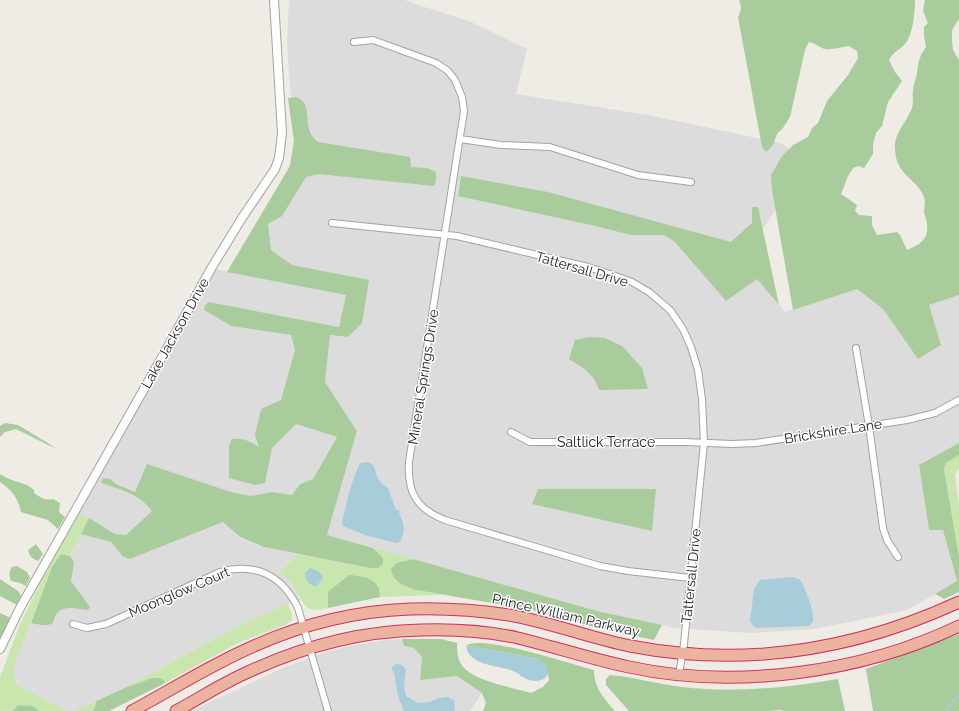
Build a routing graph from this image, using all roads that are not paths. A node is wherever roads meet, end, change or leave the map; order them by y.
1 (274, 0) edge
2 (354, 42) dead end
3 (460, 139) junction
4 (691, 182) dead end
5 (332, 223) dead end
6 (445, 234) junction
7 (856, 348) dead end
8 (959, 400) edge
9 (869, 426) junction
10 (511, 432) dead end
11 (704, 443) junction
12 (898, 557) dead end
13 (690, 578) junction
14 (959, 602) edge
15 (73, 624) dead end
16 (959, 626) edge
17 (304, 628) junction
18 (310, 648) junction
19 (0, 649) edge
20 (682, 653) junction
21 (679, 674) junction
22 (132, 711) edge
23 (176, 711) edge
24 (328, 711) edge

1 - 19 street, Lake Jackson Drive
2 - 3 street, Mineral Springs Drive
3 - 4 street
3 - 6 street, Mineral Springs Drive
5 - 6 street, Tattersall Drive
6 - 11 street, Tattersall Drive
6 - 13 street, Mineral Springs Drive
7 - 9 street
8 - 9 street, Brickshire Lane
9 - 11 street, Brickshire Lane
9 - 12 street
10 - 11 street, Saltlick Terrace
11 - 13 street, Tattersall Drive
13 - 20 street, Tattersall Drive
14 - 20 highway, Prince William Parkway
15 - 17 street, Moonglow Court
16 - 21 highway
17 - 18 street, Moonglow Court
17 - 20 highway, Prince William Parkway
17 - 22 highway, Prince William Parkway
18 - 21 highway
18 - 23 highway
18 - 24 street, Moonglow Court
20 - 21 street, Tattersall Drive

